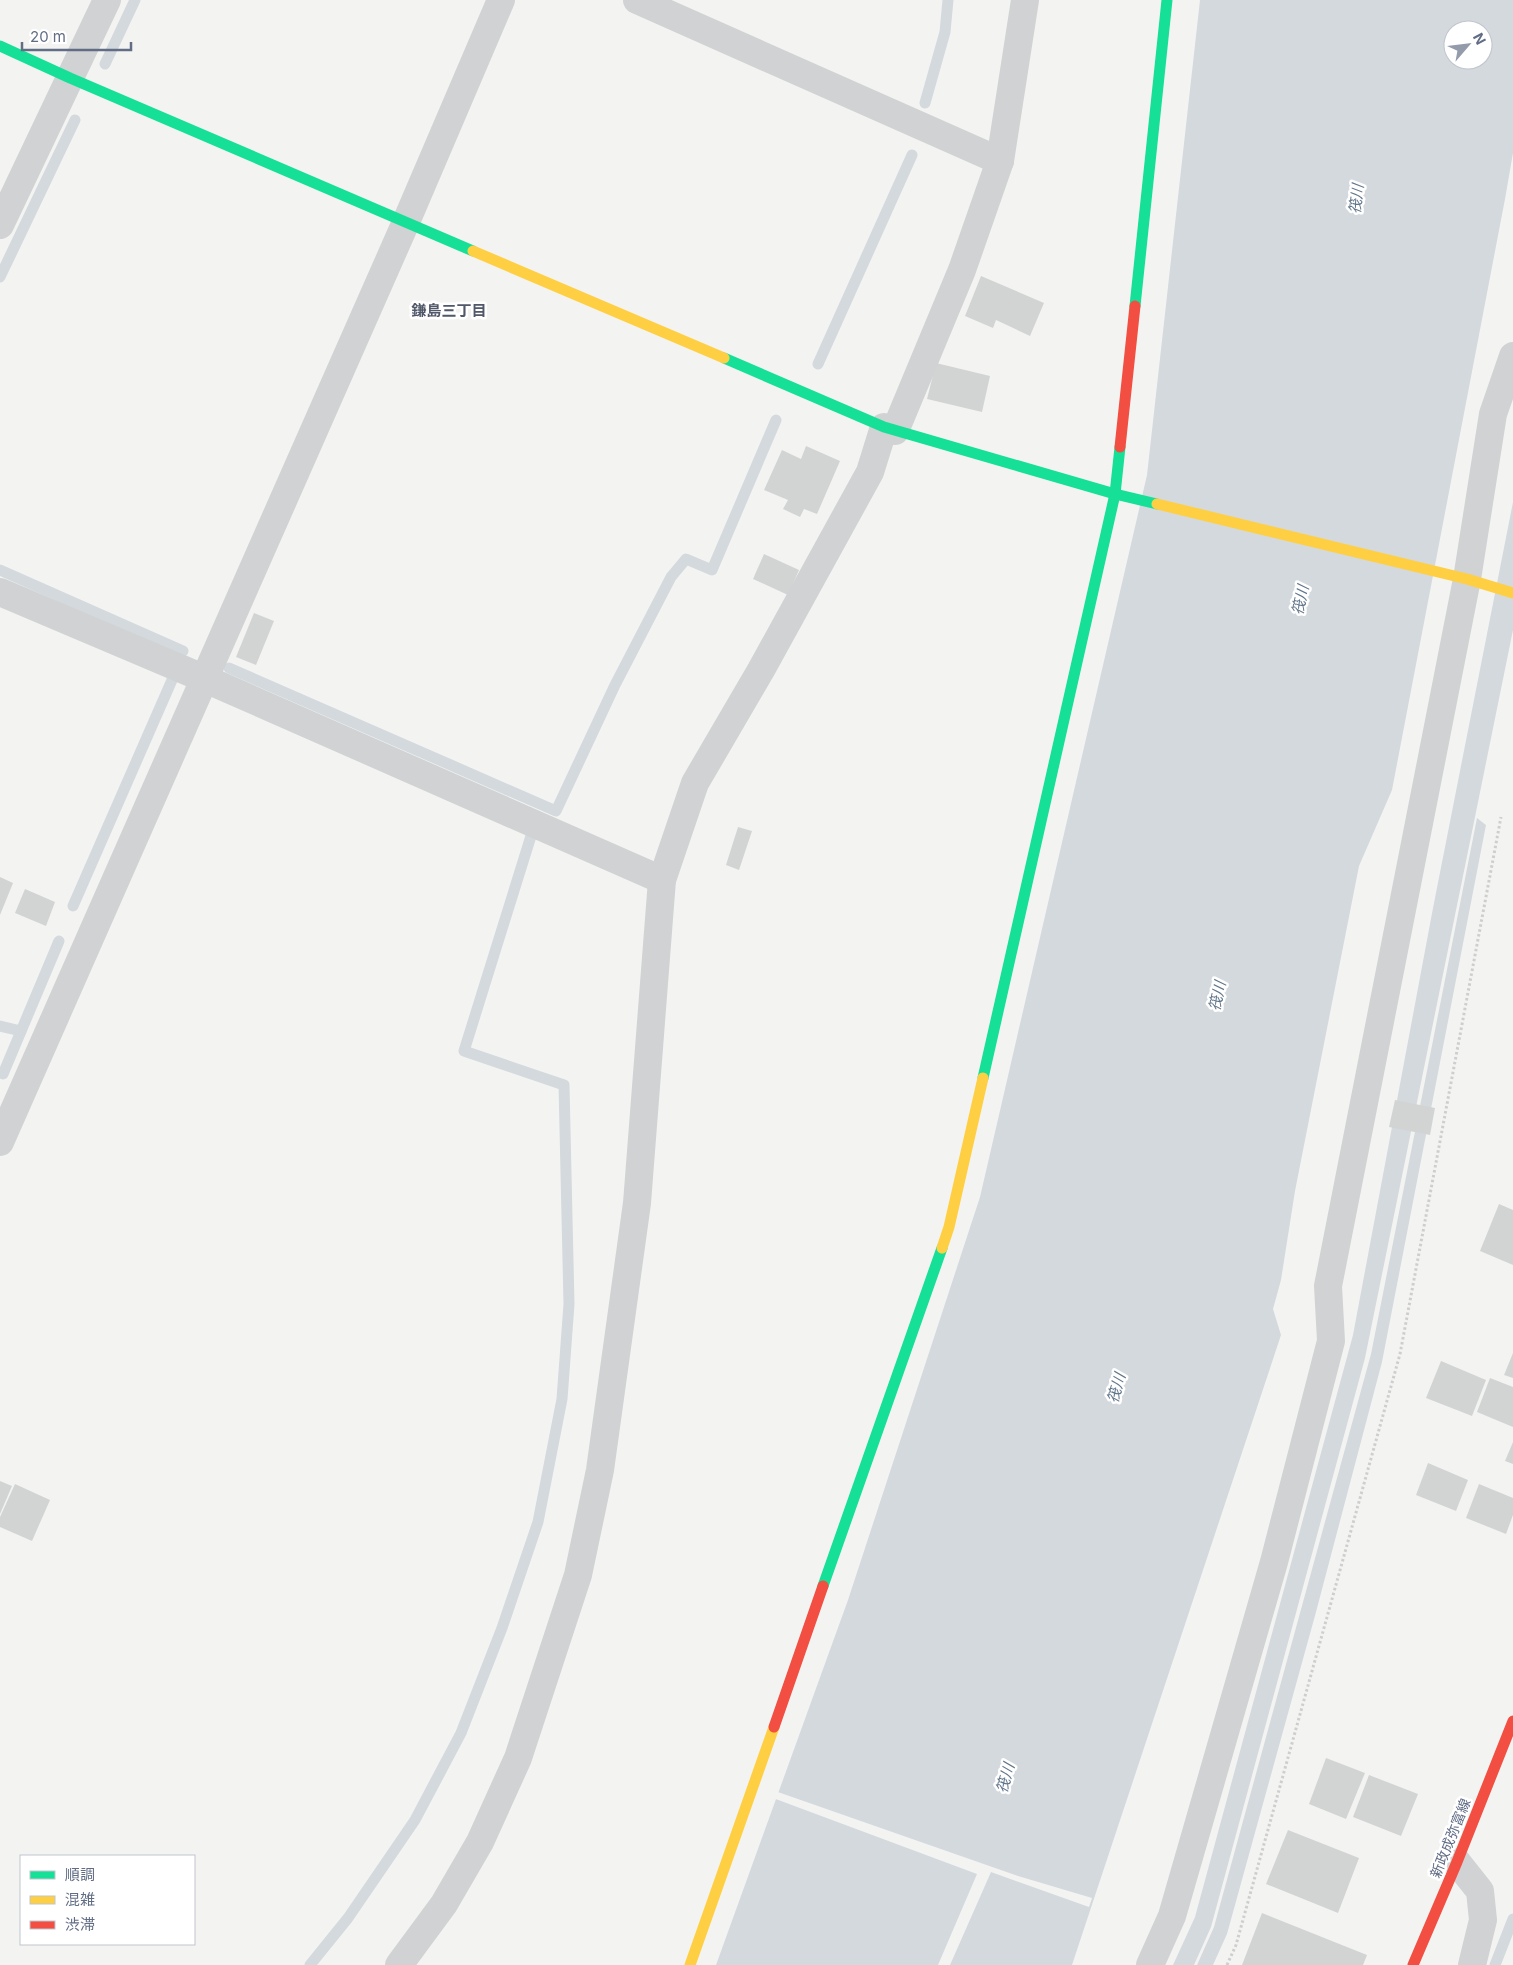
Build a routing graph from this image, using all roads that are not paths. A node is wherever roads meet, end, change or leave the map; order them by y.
1 (107, 0) edge
2 (501, 0) edge
3 (637, 0) edge
4 (1024, 0) edge
5 (1167, 0) edge
6 (0, 46) edge
7 (70, 78) junction
8 (1000, 162) junction
9 (406, 222) junction
10 (0, 225) edge
11 (1513, 356) edge
12 (889, 429) junction
13 (1116, 494) junction
14 (1476, 582) junction
15 (0, 592) edge
16 (1513, 593) edge
17 (203, 678) junction
18 (662, 880) junction
19 (0, 1142) edge
20 (1513, 1721) edge
21 (1457, 1862) junction
22 (399, 1965) edge
23 (690, 1965) edge
24 (1150, 1965) edge
25 (1413, 1965) edge
26 (1472, 1965) edge

1 - 7 street
2 - 9 street
3 - 8 street
4 - 8 street
5 - 13 street
6 - 7 street
7 - 9 street
7 - 10 street
8 - 12 street
9 - 12 street
9 - 17 street
11 - 14 street
12 - 13 street
12 - 18 street
13 - 14 street
13 - 23 street
14 - 16 street
14 - 24 street
15 - 17 street
17 - 18 street
17 - 19 street
18 - 22 street
20 - 21 street, 新政成弥富線
21 - 25 street, 新政成弥富線
21 - 26 street

